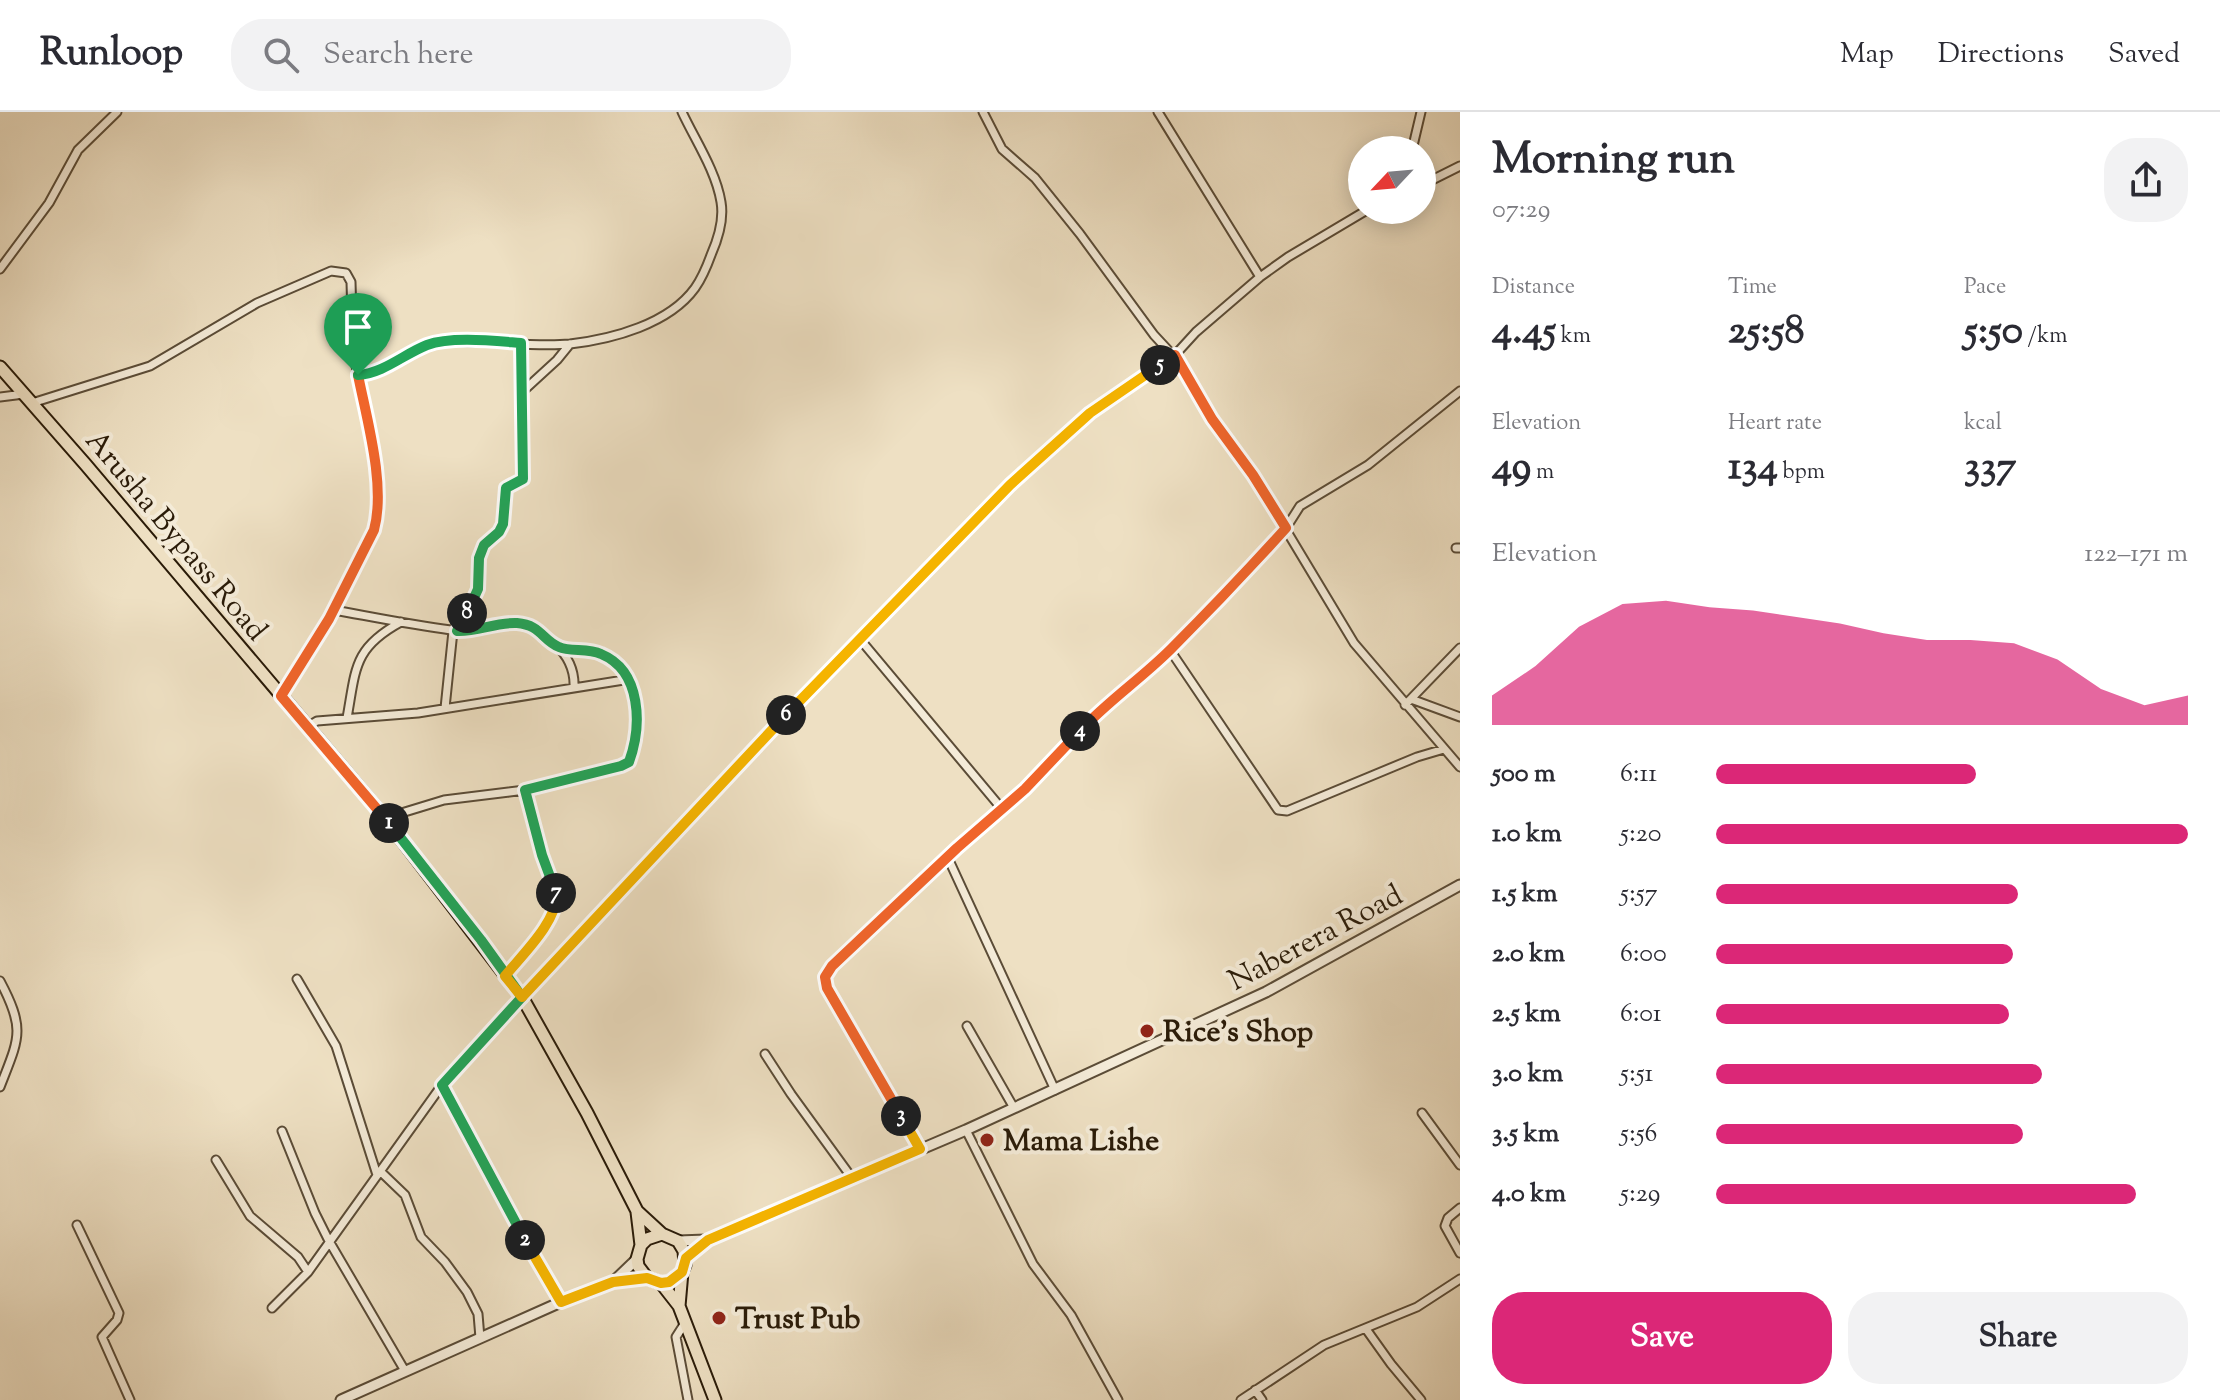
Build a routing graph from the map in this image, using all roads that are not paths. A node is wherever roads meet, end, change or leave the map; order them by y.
1 (117, 112) edge
2 (682, 112) edge
3 (983, 112) edge
4 (1158, 112) edge
5 (1421, 112) edge
6 (1415, 136) edge
7 (1460, 166) edge
8 (1436, 178) edge
9 (1348, 221) edge
10 (0, 269) edge
11 (1260, 277) junction
12 (521, 343) junction
13 (570, 344) junction
14 (1175, 355) junction
15 (0, 367) edge
16 (358, 375) junction
17 (1460, 391) edge
18 (521, 393) junction
19 (0, 397) edge
20 (28, 398) junction
21 (1286, 528) junction
22 (334, 610) junction
23 (402, 622) junction
24 (455, 631) junction
25 (859, 638) junction
26 (559, 647) junction
27 (1460, 648) edge
28 (1170, 650) junction
29 (630, 679) junction
30 (574, 688) junction
31 (281, 696) junction
32 (1408, 702) junction
33 (445, 708) junction
34 (1460, 717) edge
35 (347, 718) junction
36 (307, 727) junction
37 (1444, 749) junction
38 (1460, 767) edge
39 (525, 790) junction
40 (1002, 809) junction
41 (385, 818) junction
42 (948, 858) junction
43 (1460, 885) edge
44 (505, 976) junction
45 (297, 979) dead end
46 (0, 981) edge
47 (522, 997) junction
48 (967, 1026) dead end
49 (765, 1054) dead end
50 (442, 1085) junction
51 (0, 1087) edge
52 (1055, 1090) junction
53 (1014, 1108) junction
54 (1422, 1113) dead end
55 (966, 1130) junction
56 (282, 1131) dead end
57 (920, 1149) junction
58 (216, 1160) dead end
59 (1460, 1165) edge
60 (379, 1173) junction
61 (852, 1178) junction
62 (1460, 1208) edge
63 (637, 1211) junction
64 (77, 1225) dead end
65 (662, 1234) junction
66 (708, 1240) junction
67 (329, 1241) junction
68 (678, 1241) junction
69 (641, 1245) junction
70 (1460, 1253) edge
71 (686, 1258) junction
72 (637, 1259) junction
73 (308, 1272) junction
74 (682, 1272) junction
75 (647, 1278) junction
76 (1460, 1279) edge
77 (613, 1282) junction
78 (661, 1283) junction
79 (561, 1302) junction
80 (679, 1306) junction
81 (272, 1308) dead end
82 (685, 1323) junction
83 (1366, 1329) junction
84 (480, 1338) junction
85 (405, 1371) junction
86 (1255, 1390) junction
87 (130, 1400) edge
88 (341, 1400) edge
89 (688, 1400) edge
90 (715, 1400) edge
91 (1118, 1400) edge
92 (1241, 1400) edge
93 (1262, 1400) edge
94 (1421, 1400) edge

1 - 10 street
2 - 13 street
3 - 14 street
4 - 11 street
5 - 6 street
7 - 8 street
9 - 11 street
11 - 14 street
12 - 13 street
12 - 16 street
12 - 18 street
13 - 18 street
14 - 21 street
14 - 25 street
15 - 20 main road, Arusha Bypass Road
16 - 20 street
16 - 22 street
17 - 21 street
18 - 24 street
19 - 20 street
20 - 31 main road, Arusha Bypass Road
21 - 28 street
21 - 32 street
22 - 23 street
22 - 31 street
23 - 24 street
23 - 35 street
24 - 26 street
24 - 33 street
25 - 40 street
25 - 47 street
26 - 29 street
26 - 30 street
27 - 32 street
28 - 37 street
28 - 40 street
29 - 30 street
29 - 39 street
30 - 33 street
31 - 36 main road, Arusha Bypass Road
32 - 34 street
32 - 37 street
33 - 35 street
35 - 36 street
36 - 41 main road, Arusha Bypass Road
37 - 38 street
39 - 41 street
39 - 44 street
40 - 42 street
41 - 44 main road, Arusha Bypass Road
42 - 52 street
42 - 57 street
43 - 52 street, Naberera Road
44 - 47 main road, Arusha Bypass Road
45 - 60 street
46 - 51 street
47 - 50 street
47 - 63 main road, Arusha Bypass Road
48 - 53 street
49 - 61 street
50 - 60 street
50 - 79 street
52 - 53 street, Naberera Road
53 - 55 street, Naberera Road
54 - 59 street
55 - 57 street, Naberera Road
55 - 91 street
56 - 67 street
57 - 61 street, Naberera Road
58 - 73 street
60 - 67 street
60 - 84 street
61 - 66 street, Naberera Road
62 - 70 street
63 - 65 main road, Arusha Bypass Road
63 - 69 main road, Arusha Bypass Road
64 - 87 street
65 - 68 main road, Arusha Bypass Road
65 - 69 main road
66 - 68 street, Naberera Road
66 - 71 street, Naberera Road
67 - 73 street
67 - 85 street
68 - 71 main road
69 - 72 main road, Arusha Bypass Road
71 - 74 main road
72 - 75 main road
72 - 77 street
73 - 81 street
74 - 78 main road
74 - 80 main road
75 - 77 street
75 - 78 main road
76 - 83 street
77 - 79 street
78 - 80 main road
79 - 84 street
80 - 82 main road
82 - 89 street
82 - 90 main road
83 - 86 street
83 - 94 street
84 - 85 street
85 - 88 street
86 - 92 street
86 - 93 street

